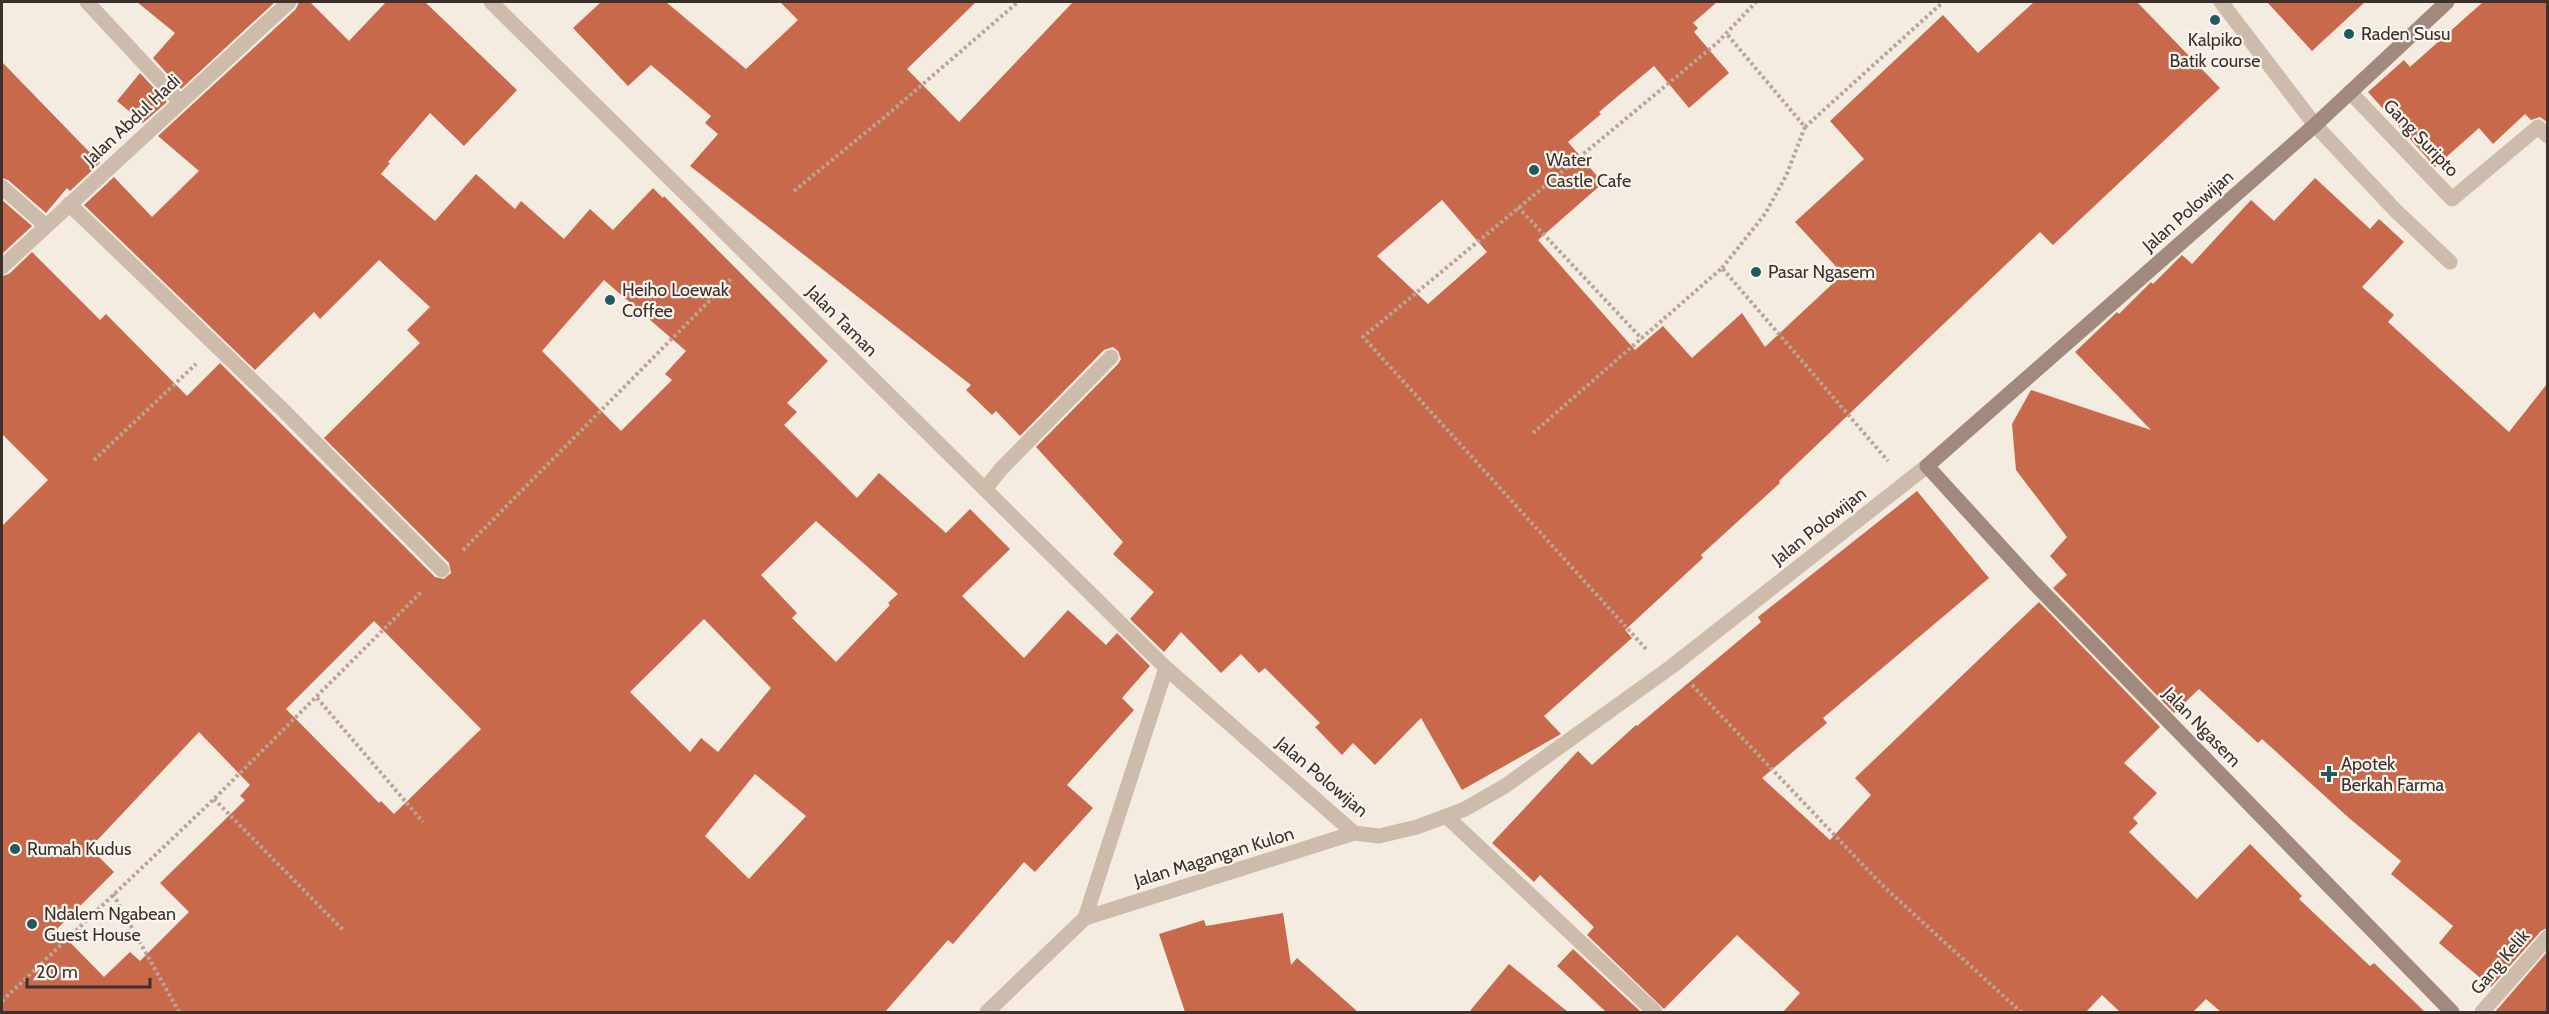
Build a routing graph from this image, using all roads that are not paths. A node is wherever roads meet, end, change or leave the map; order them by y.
1 (87, 2) edge
2 (289, 2) edge
3 (491, 2) edge
4 (2221, 2) edge
5 (2447, 2) edge
6 (2350, 92) junction
7 (180, 102) junction
8 (2315, 125) junction
9 (2547, 136) edge
10 (2, 187) edge
11 (69, 204) junction
12 (46, 226) junction
13 (2450, 262) dead end
14 (2, 267) edge
15 (1111, 357) dead end
16 (1927, 466) junction
17 (985, 489) junction
18 (442, 570) road end
19 (1166, 668) junction
20 (1446, 816) junction
21 (1354, 833) junction
22 (1085, 918) junction
23 (2547, 937) edge
24 (987, 1012) edge
25 (1655, 1012) edge
26 (2452, 1012) edge
27 (2482, 1012) edge

1 - 7 street
2 - 7 street, Jalan Abdul Hadi
3 - 17 street, Jalan Taman
4 - 8 street
5 - 6 street, Jalan Polowijan
6 - 8 street, Jalan Polowijan
6 - 9 street, Gang Suripto
7 - 11 street, Jalan Abdul Hadi
8 - 13 street
8 - 16 street, Jalan Polowijan
10 - 12 street
11 - 12 street, Jalan Abdul Hadi
11 - 18 street
12 - 14 street, Jalan Abdul Hadi
15 - 17 street
16 - 20 street, Jalan Polowijan
16 - 26 street, Jalan Ngasem
17 - 19 street, Jalan Taman
19 - 21 street, Jalan Polowijan
19 - 22 street, Jalan Magangan Kulon
20 - 21 street, Jalan Polowijan
20 - 25 street
21 - 22 street, Jalan Magangan Kulon
22 - 24 street, Jalan Magangan Kulon
23 - 27 street, Gang Kelik

